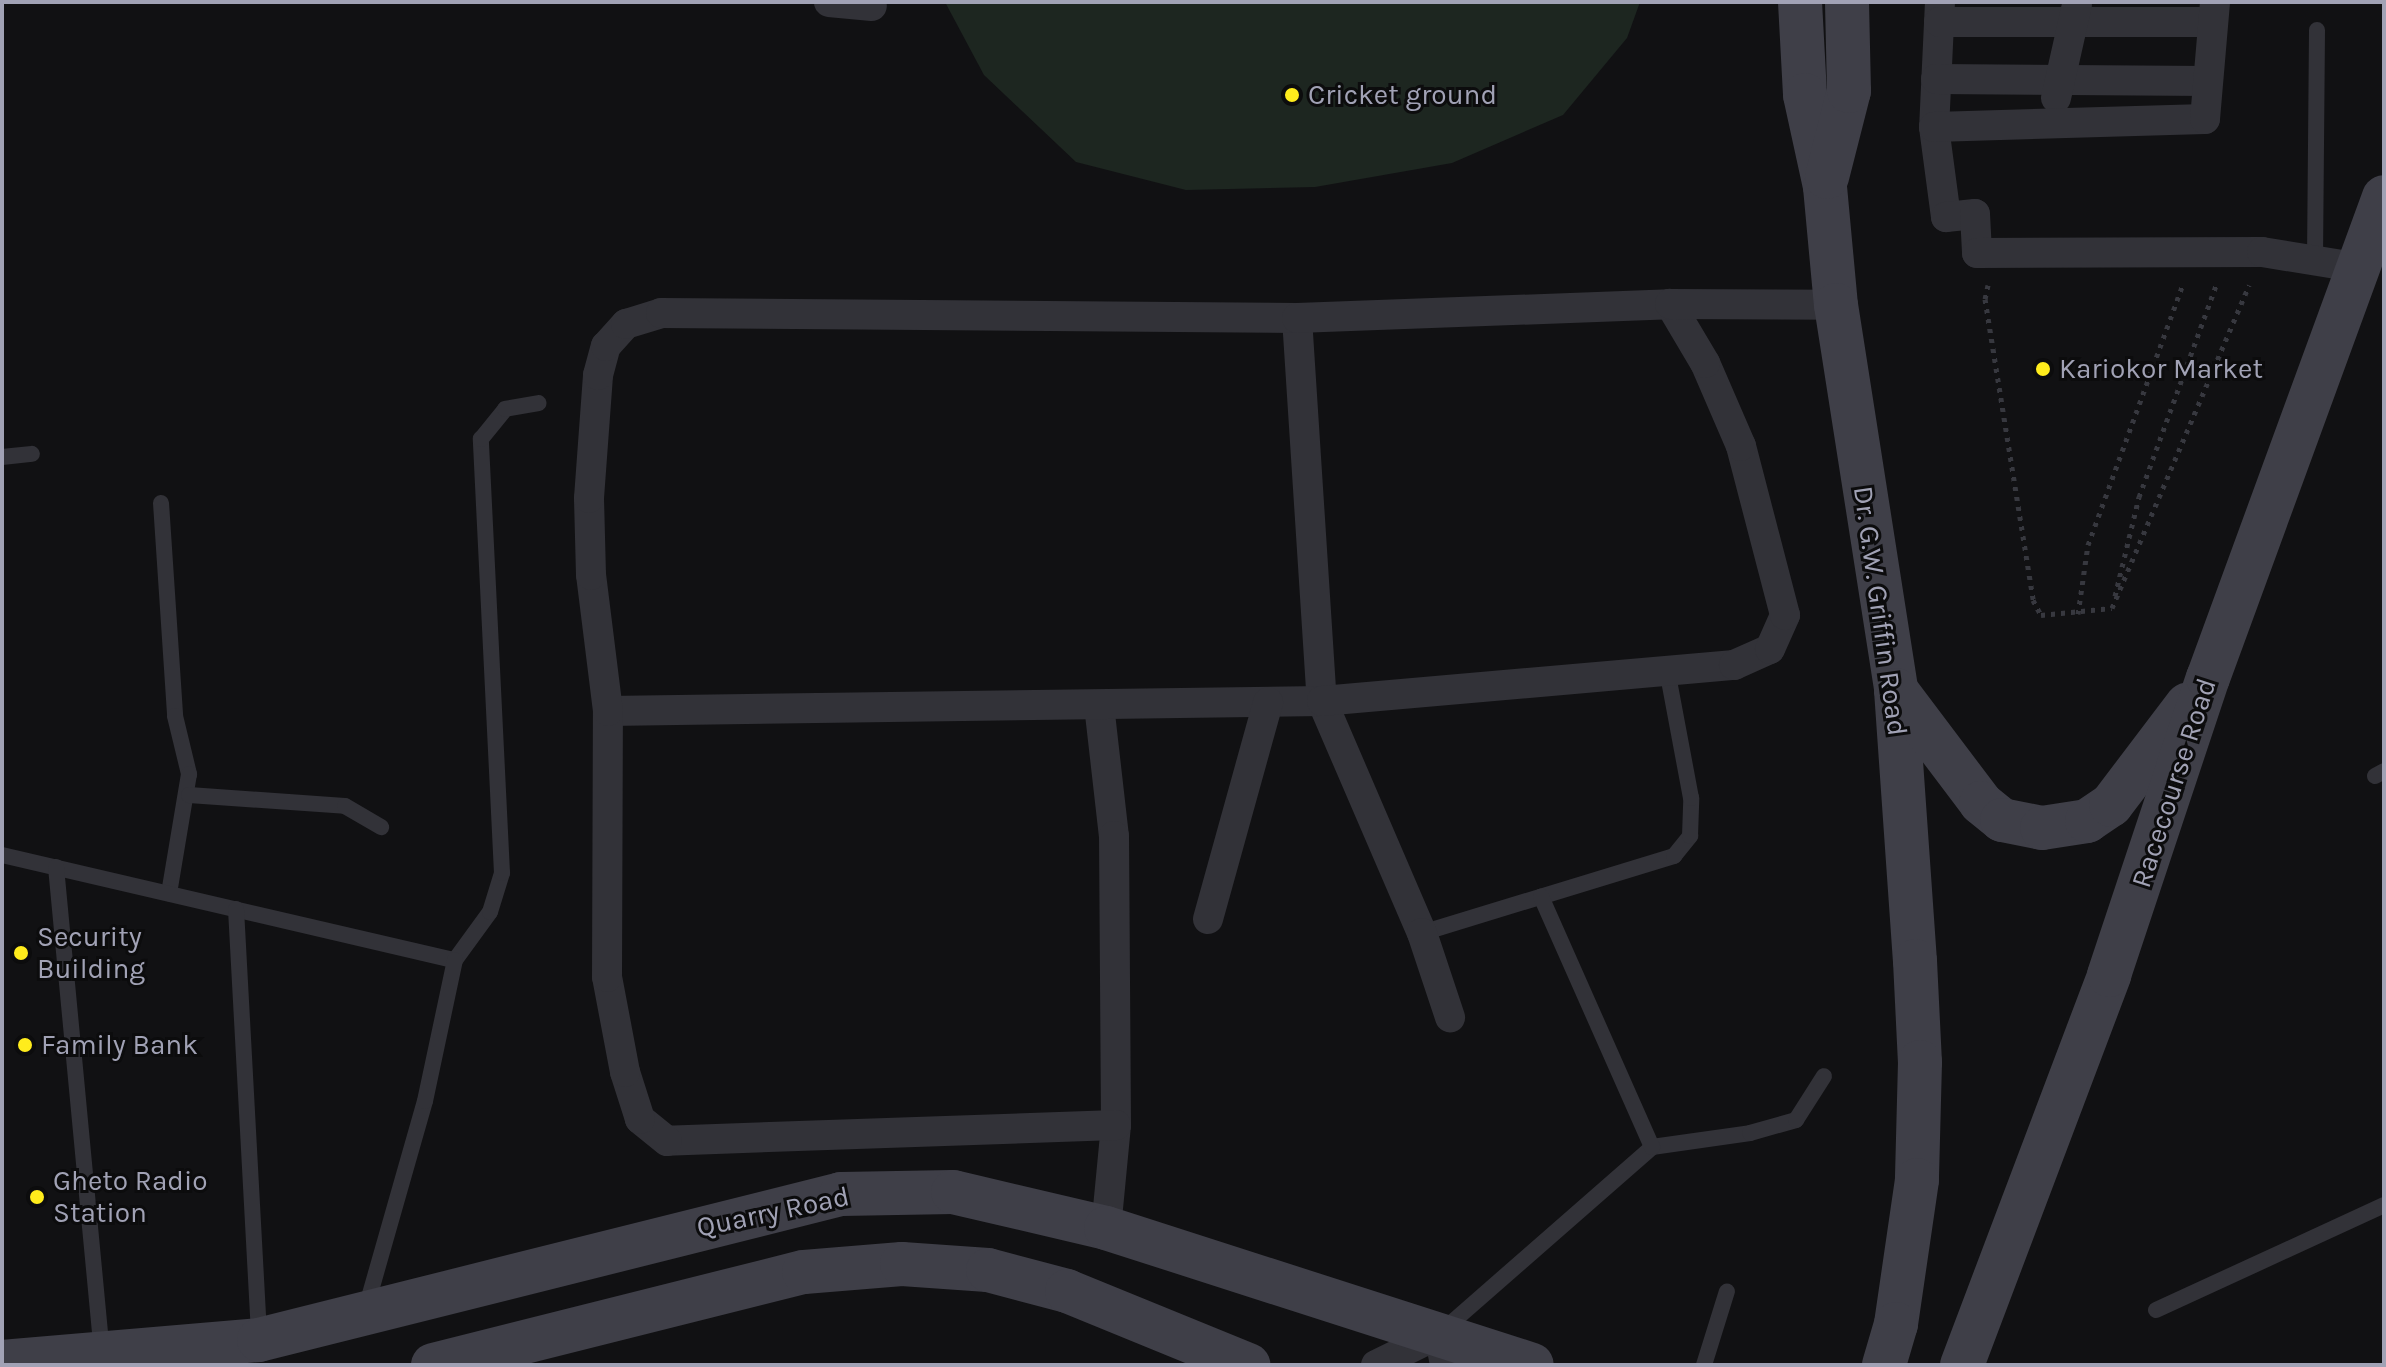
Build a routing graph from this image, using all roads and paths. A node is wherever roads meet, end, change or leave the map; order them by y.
1 (829, 2) edge
2 (1800, 2) edge
3 (1847, 2) edge
4 (872, 6) dead end
5 (1939, 12) edge
6 (2076, 12) edge
7 (2214, 12) edge
8 (2317, 30) dead end
9 (1936, 79) junction
10 (2061, 79) junction
11 (2208, 81) junction
12 (2049, 123) junction
13 (1934, 127) junction
14 (1825, 187) junction
15 (2383, 199) edge
16 (1985, 252) junction
17 (2194, 252) junction
18 (2229, 252) junction
19 (2262, 252) junction
20 (2315, 260) junction
21 (2361, 268) junction
22 (1670, 304) junction
23 (1836, 305) junction
24 (1297, 318) junction
25 (538, 403) dead end
26 (32, 454) dead end
27 (2, 457) edge
28 (161, 503) dead end
29 (2112, 608) junction
30 (2078, 614) junction
31 (1668, 675) junction
32 (2208, 678) junction
33 (1896, 690) junction
34 (1322, 701) junction
35 (1268, 702) junction
36 (1099, 705) junction
37 (608, 711) junction
38 (189, 795) junction
39 (381, 827) dead end
40 (2, 855) edge
41 (56, 867) junction
42 (169, 893) junction
43 (1541, 897) junction
44 (236, 909) junction
45 (1208, 919) dead end
46 (1422, 933) junction
47 (455, 960) junction
48 (1450, 1017) dead end
49 (1824, 1076) dead end
50 (1116, 1125) junction
51 (1652, 1147) junction
52 (2384, 1205) edge
53 (1106, 1228) junction
54 (1727, 1291) dead end
55 (1360, 1309) junction
56 (2156, 1310) dead end
57 (365, 1314) junction
58 (259, 1340) junction
59 (1442, 1350) edge
60 (102, 1353) junction
61 (2, 1362) edge
62 (433, 1365) edge
63 (1248, 1365) edge
64 (1375, 1365) edge
65 (1532, 1365) edge
66 (1704, 1365) edge
67 (1884, 1365) edge
68 (1962, 1365) edge

1 - 4 street
2 - 14 main road, Dr. G.W. Griffin Road
3 - 14 main road
5 - 6 street
5 - 9 street
6 - 7 street
6 - 10 street
7 - 11 street
8 - 20 lane
9 - 10 street
9 - 13 street
10 - 11 street
10 - 12 street
11 - 12 street
12 - 13 street
13 - 16 street
14 - 23 main road, Dr. G.W. Griffin Road
15 - 21 main road, Racecourse Road
16 - 17 street
16 - 30 path
17 - 18 street
17 - 30 path
18 - 19 street
18 - 29 path
19 - 20 street
19 - 29 path
20 - 21 street
21 - 32 main road, Racecourse Road
22 - 23 street
22 - 24 street
22 - 31 street
23 - 33 main road, Dr. G.W. Griffin Road
24 - 34 street
24 - 37 street
25 - 47 lane
26 - 27 lane
28 - 38 lane
29 - 30 path
31 - 34 street
31 - 43 lane
32 - 33 main road
32 - 68 main road, Racecourse Road
33 - 67 main road, Dr. G.W. Griffin Road
34 - 35 street
34 - 46 street
35 - 36 street
35 - 45 street
36 - 37 street
36 - 50 street
37 - 50 street
38 - 39 lane
38 - 42 lane
40 - 41 lane
41 - 42 lane
41 - 60 lane
42 - 44 lane
43 - 46 lane
43 - 51 lane
44 - 47 lane
44 - 58 lane
46 - 48 street
47 - 57 lane
49 - 51 lane
50 - 53 street
51 - 59 lane
52 - 56 lane
53 - 55 main road, Quarry Road
53 - 57 main road, Quarry Road
54 - 66 lane
55 - 59 main road, Quarry Road
55 - 64 street
57 - 58 main road, Quarry Road
58 - 60 main road, Quarry Road
59 - 64 street
59 - 65 main road, Quarry Road
60 - 61 main road, Quarry Road
62 - 63 main road

